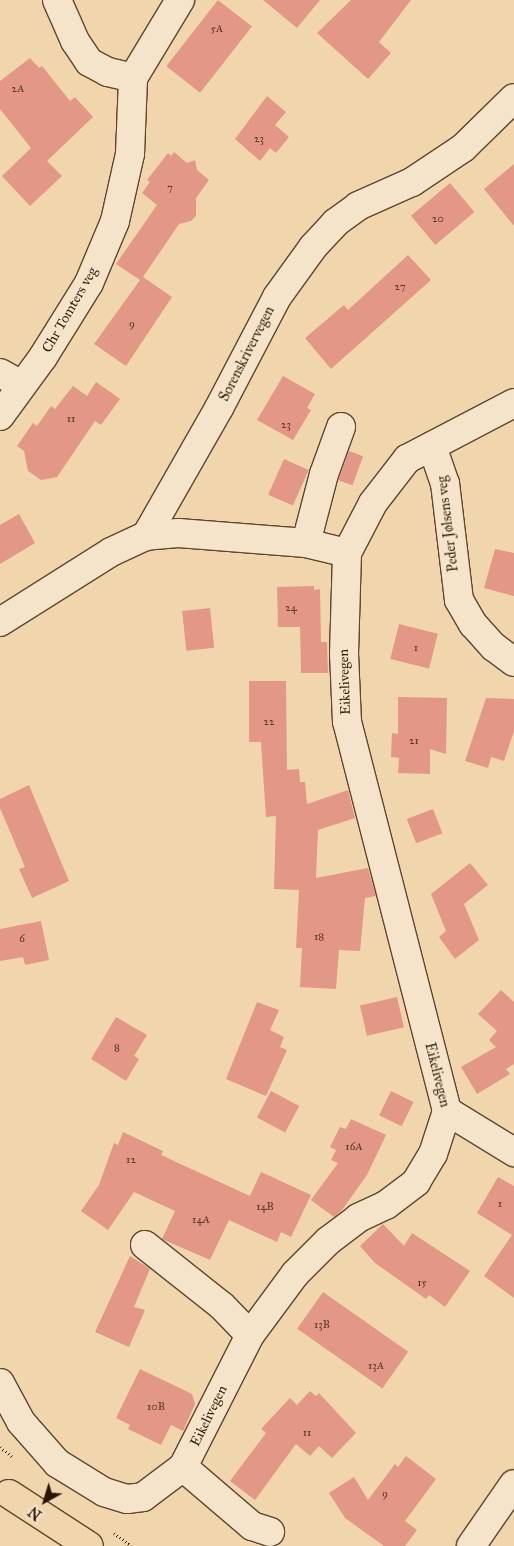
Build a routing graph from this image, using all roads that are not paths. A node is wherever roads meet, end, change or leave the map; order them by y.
1 (57, 0) edge
2 (180, 0) edge
3 (132, 78) junction
4 (514, 98) edge
5 (11, 379) edge
6 (514, 403) edge
7 (0, 416) edge
8 (341, 427) dead end
9 (432, 446) junction
10 (146, 536) junction
11 (306, 543) junction
12 (347, 553) junction
13 (0, 622) edge
14 (514, 662) edge
15 (447, 1111) junction
16 (514, 1152) edge
17 (144, 1245) dead end
18 (250, 1335) junction
19 (0, 1383) edge
20 (183, 1467) junction
21 (514, 1484) edge
22 (4, 1490) edge
23 (270, 1532) dead end
24 (60, 1546) edge
25 (89, 1546) edge
26 (471, 1546) edge

1 - 3 street
2 - 3 street
3 - 5 street, Chr Tomters veg
4 - 10 street, Sorenskrivervegen
5 - 7 street, Chr Tomters veg
6 - 9 street
8 - 11 street
9 - 12 street
9 - 14 street, Peder Jølsens veg
10 - 11 street
10 - 13 street
11 - 12 street
12 - 15 street, Eikelivegen
15 - 16 street
15 - 18 street, Eikelivegen
17 - 18 street
18 - 20 street, Eikelivegen
19 - 20 street, Eikelivegen
20 - 23 street
21 - 26 street
22 - 24 main road
22 - 25 main road

